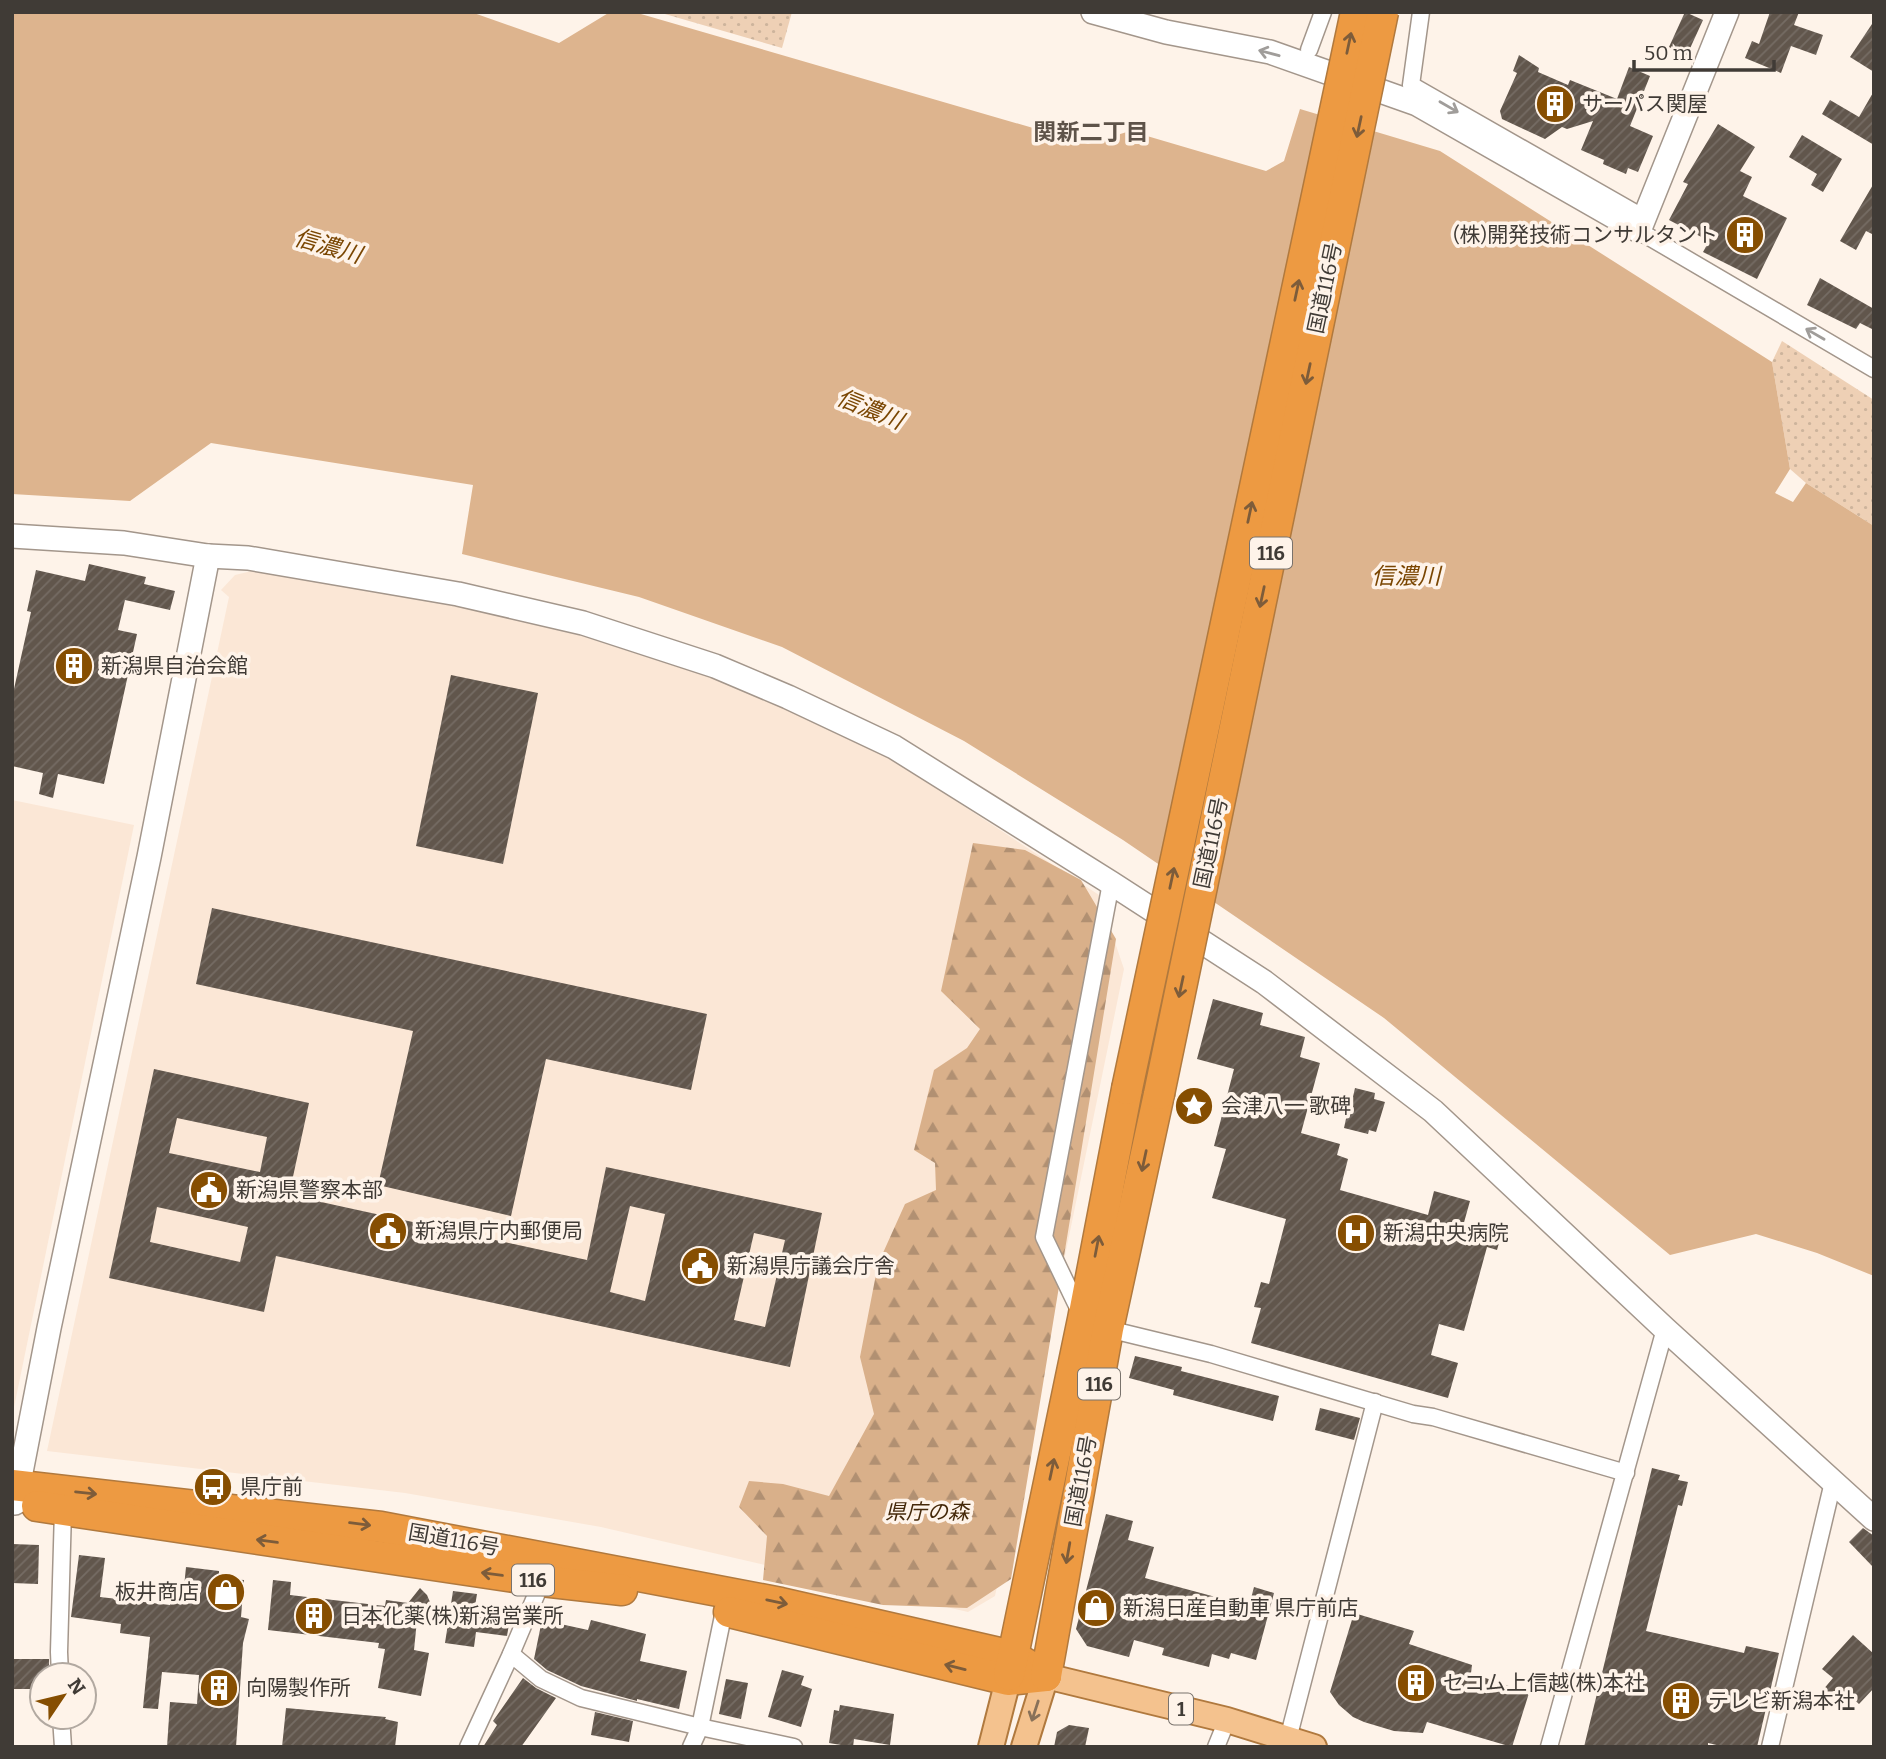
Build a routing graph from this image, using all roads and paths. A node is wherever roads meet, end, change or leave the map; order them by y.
1 (1093, 12) edge
2 (1323, 12) edge
3 (1356, 12) edge
4 (1383, 12) edge
5 (1421, 12) edge
6 (1727, 12) edge
7 (1309, 50) dead end
8 (1641, 224) junction
9 (1874, 369) edge
10 (12, 536) edge
11 (208, 556) junction
12 (1111, 883) junction
13 (1096, 1324) junction
14 (1665, 1329) junction
15 (1375, 1402) junction
16 (1626, 1473) junction
17 (1833, 1482) junction
18 (14, 1494) edge
19 (63, 1510) junction
20 (1874, 1520) edge
21 (542, 1581) junction
22 (724, 1611) junction
23 (511, 1654) junction
24 (59, 1661) edge
25 (1010, 1668) junction
26 (1046, 1676) junction
27 (1227, 1720) junction
28 (701, 1727) junction
29 (1288, 1739) junction
30 (468, 1747) edge
31 (691, 1747) edge
32 (794, 1747) edge
33 (991, 1747) edge
34 (1024, 1747) edge
35 (1216, 1747) edge
36 (1314, 1747) edge
37 (1549, 1747) edge
38 (1770, 1747) edge

8 -> 1 street
2 - 7 street
13 -> 3 highway, 国道116号 / 116, bridge
4 -> 13 highway, 国道116号 / 116, bridge
5 -> 8 street
6 - 8 street
9 -> 8 street
10 - 11 street
11 - 12 street
11 - 18 street
12 - 13 street
12 - 14 street
13 - 15 street
25 -> 13 highway, 国道116号 / 116
13 -> 26 highway, 国道116号 / 116
14 - 16 street
14 - 17 street
15 - 16 street
15 - 29 street
16 - 37 street
17 - 20 street
17 - 38 street
18 - 19 highway, 国道116号 / 116
18 -> 25 highway, 国道116号 / 116
21 -> 19 highway, 国道116号 / 116
19 - 24 street
21 - 22 highway, 国道116号 / 116
21 - 23 street
25 -> 22 highway, 国道116号 / 116
22 - 28 street
23 - 28 street
23 - 30 street
25 - 26 highway, 国道116号 / 116
25 - 33 main road
26 - 27 main road, 1
26 -> 34 main road
27 - 29 main road, 1
27 - 35 street
28 - 31 street
28 - 32 street
29 - 36 main road, 1

